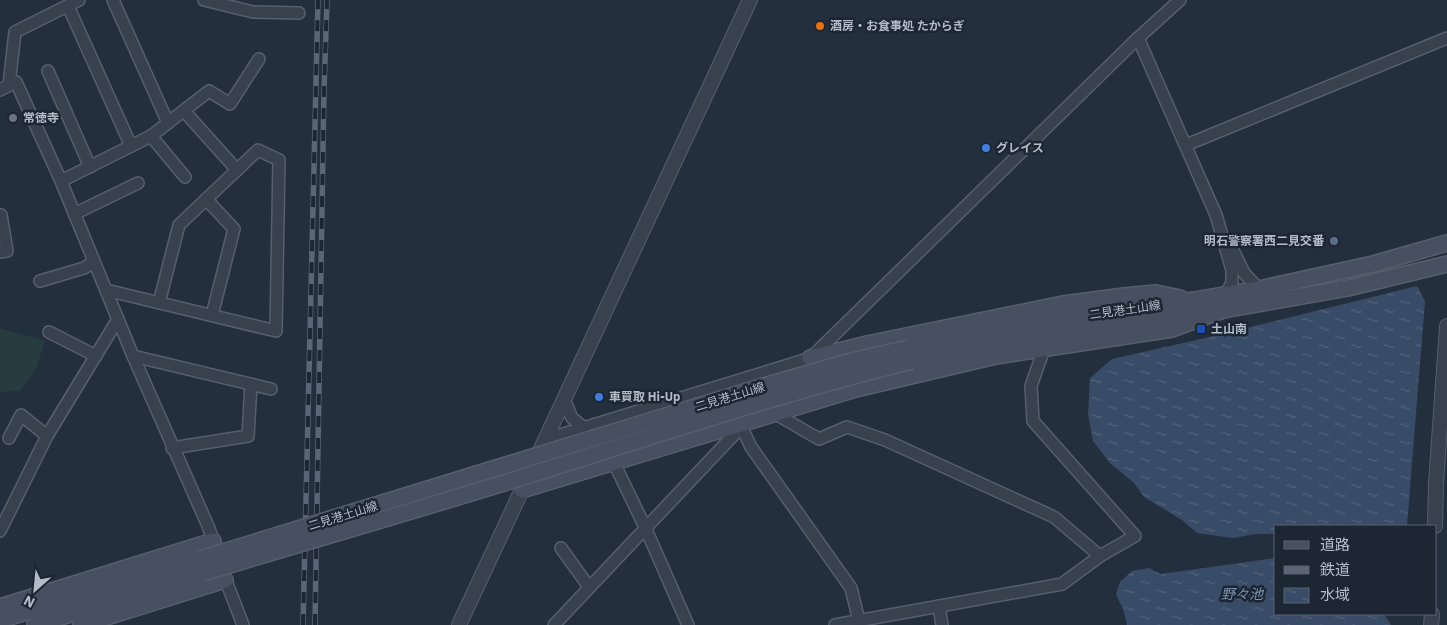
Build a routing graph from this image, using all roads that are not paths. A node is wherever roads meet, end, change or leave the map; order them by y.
1 (79, 0) edge
2 (113, 0) edge
3 (204, 0) edge
4 (750, 0) edge
5 (1180, 0) edge
6 (68, 6) junction
7 (299, 13) dead end
8 (1138, 38) junction
9 (1447, 38) edge
10 (259, 59) dead end
11 (48, 71) dead end
12 (5, 88) edge
13 (184, 110) junction
14 (168, 123) junction
15 (151, 136) junction
16 (1186, 145) junction
17 (131, 146) junction
18 (90, 167) junction
19 (237, 170) junction
20 (185, 177) dead end
21 (61, 181) junction
22 (138, 183) dead end
23 (206, 199) junction
24 (74, 214) junction
25 (2, 215) dead end
26 (1216, 215) junction
27 (1447, 243) edge
28 (0, 252) edge
29 (94, 262) junction
30 (1447, 264) edge
31 (40, 281) dead end
32 (1259, 289) junction
33 (106, 290) junction
34 (1194, 300) junction
35 (159, 303) junction
36 (1224, 303) junction
37 (212, 315) junction
38 (118, 319) junction
39 (1447, 326) edge
40 (49, 332) dead end
41 (1044, 349) junction
42 (910, 355) junction
43 (96, 356) junction
44 (133, 356) junction
45 (810, 358) junction
46 (251, 384) junction
47 (271, 389) dead end
48 (564, 399) junction
49 (774, 413) junction
50 (744, 424) junction
51 (586, 428) junction
52 (47, 436) junction
53 (10, 438) dead end
54 (544, 440) junction
55 (172, 448) junction
56 (614, 463) junction
57 (522, 490) junction
58 (1441, 492) edge
59 (1435, 525) edge
60 (645, 527) junction
61 (0, 531) edge
62 (214, 541) junction
63 (561, 548) dead end
64 (1100, 556) junction
65 (202, 566) junction
66 (225, 580) junction
67 (589, 588) junction
68 (939, 606) junction
69 (0, 607) edge
70 (0, 620) edge
71 (859, 621) junction
72 (34, 625) edge
73 (81, 625) edge
74 (243, 625) edge
75 (459, 625) edge
76 (554, 625) edge
77 (688, 625) edge
78 (835, 625) edge
79 (942, 625) edge

1 - 6 street
2 - 14 street
3 - 7 street
4 - 48 street
5 - 8 street
6 - 12 street
6 - 17 street
8 - 16 street
8 - 45 street
9 - 16 street
10 - 13 street
11 - 18 street
12 - 21 street
13 - 14 street
13 - 19 street
14 - 15 street
15 - 17 street
15 - 20 street
16 - 26 street
17 - 18 street
18 - 21 street
19 - 23 street
19 - 37 street
21 - 24 street
22 - 24 street
23 - 35 street
23 - 37 street
24 - 29 street
25 - 28 street
26 - 32 street
26 - 36 street
27 - 32 main road, 二見港土山線
29 - 31 street
29 - 33 street
30 - 36 main road, 二見港土山線
32 - 36 main road, 二見港土山線
33 - 35 street
33 - 38 street
34 - 36 main road, 二見港土山線
34 - 42 main road, 二見港土山線
34 - 45 main road
35 - 37 street
36 - 41 main road
36 - 42 main road, 二見港土山線
38 - 43 street
38 - 44 street
39 - 58 street
40 - 43 street
41 - 49 main road
41 - 64 street
42 - 65 main road, 二見港土山線, bridge
43 - 52 street
44 - 46 street
44 - 55 street
45 - 50 street
45 - 51 street
46 - 47 street
46 - 55 street
48 - 51 street
48 - 54 street
49 - 50 main road
49 - 64 street
50 - 56 main road
50 - 60 street
50 - 71 street
51 - 54 street
51 - 56 street
52 - 53 street
52 - 61 street
54 - 57 street
55 - 62 street
56 - 57 main road
56 - 60 street
57 - 75 street
58 - 59 street
60 - 67 street
60 - 77 street
62 - 66 street
62 - 69 main road
63 - 67 street
64 - 68 street
65 - 70 main road, 二見港土山線
65 - 72 main road, 二見港土山線
66 - 73 main road
66 - 74 street
67 - 76 street
68 - 71 street
68 - 79 street
71 - 78 street

